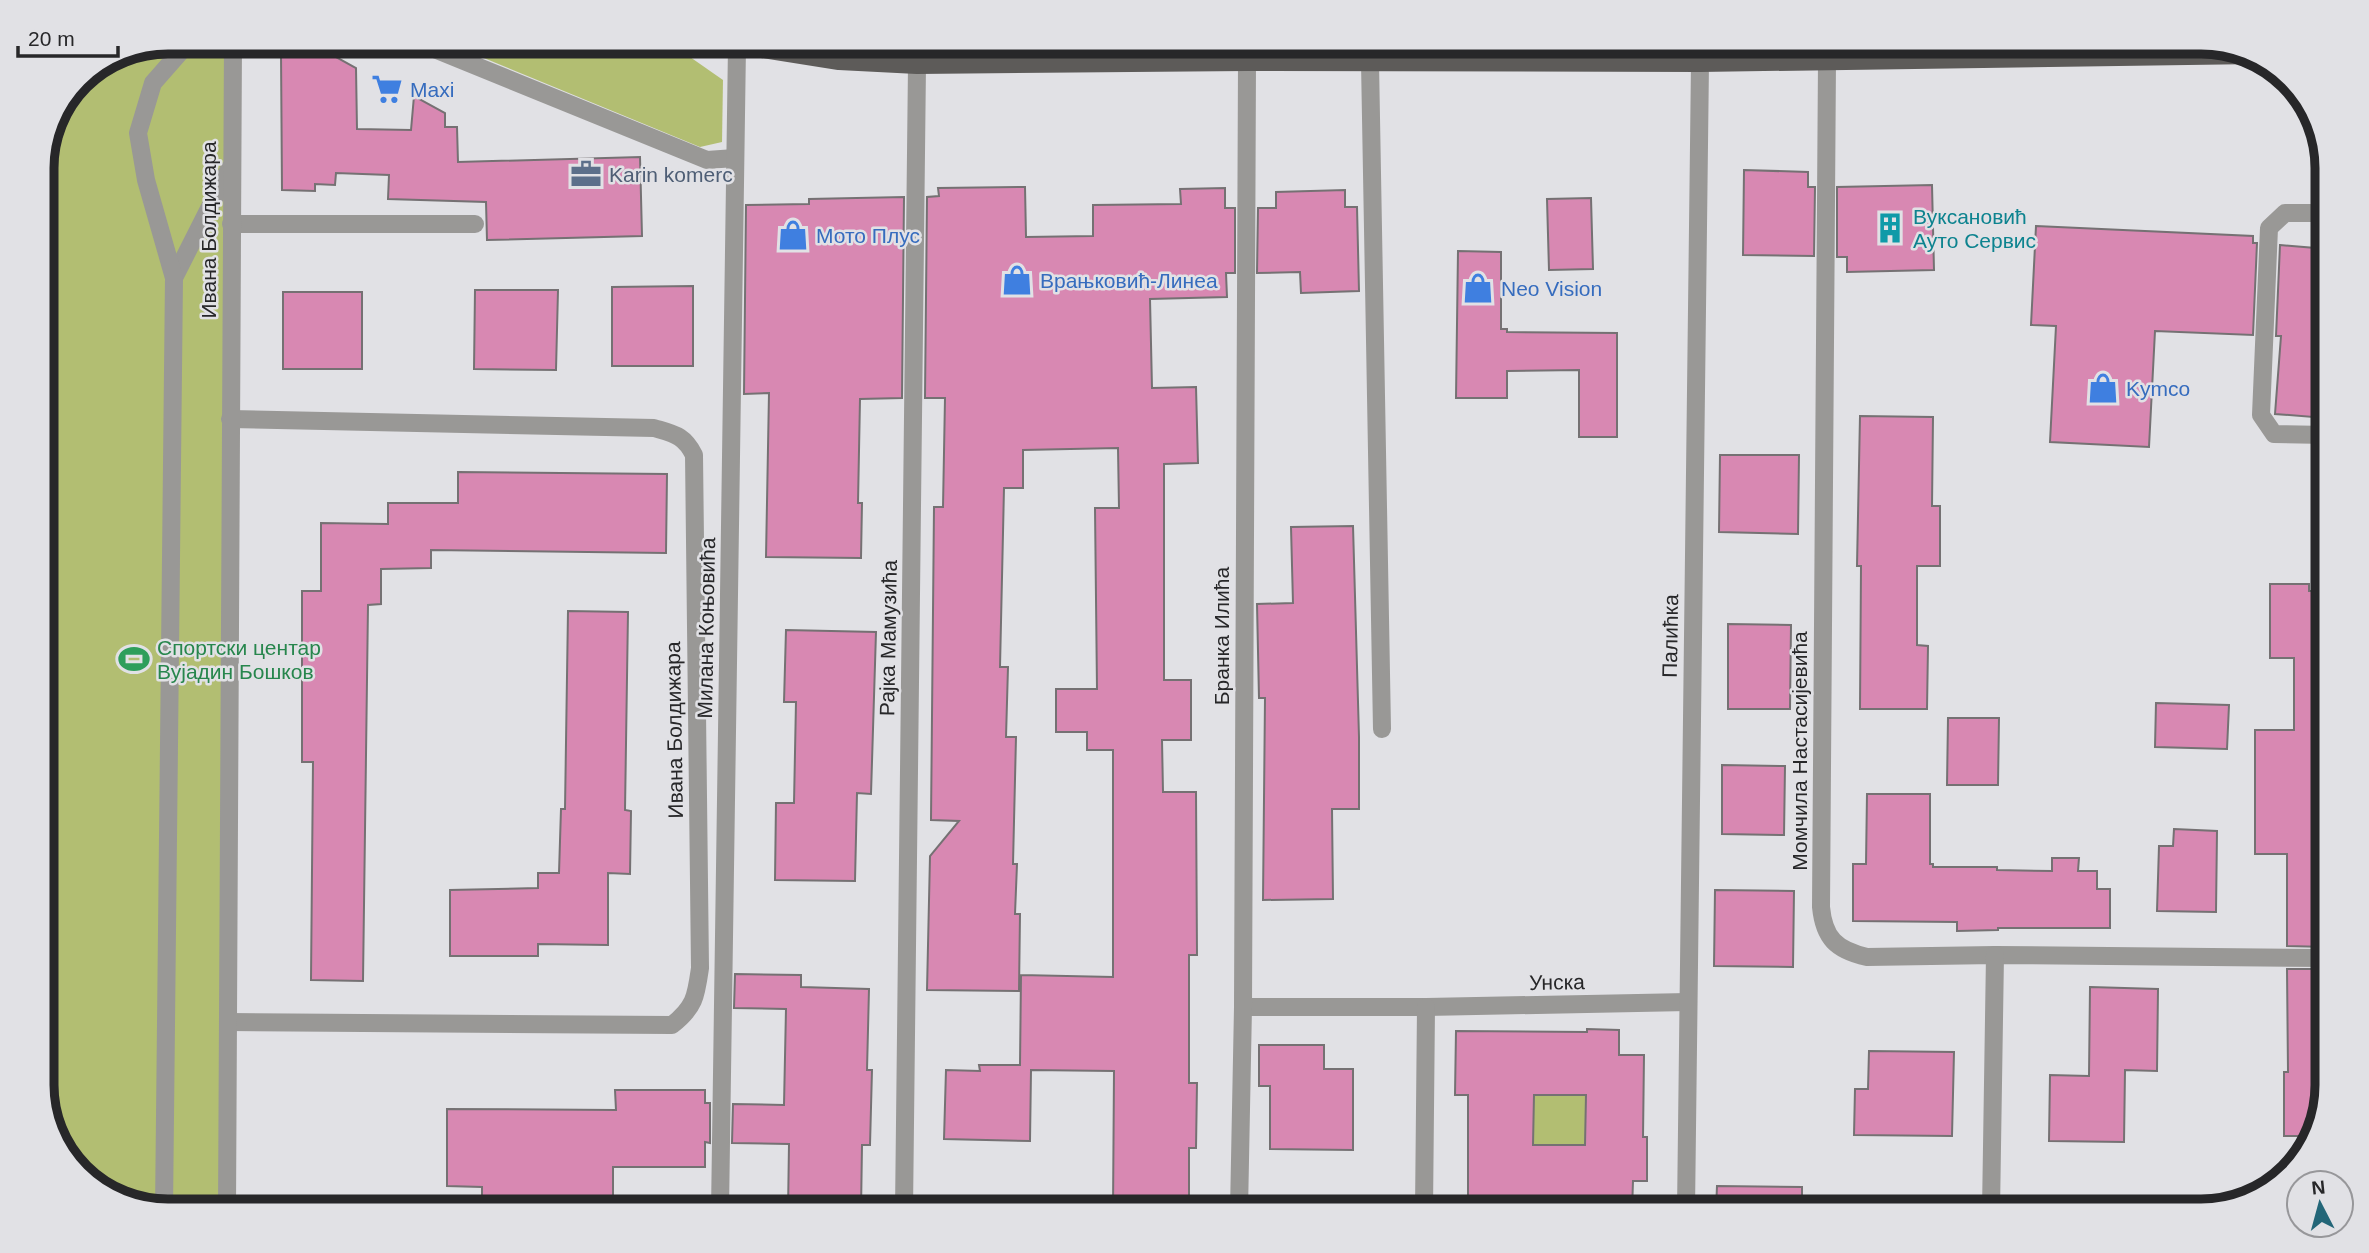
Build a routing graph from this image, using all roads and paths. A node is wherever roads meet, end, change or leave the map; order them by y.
1 (178, 54) edge
2 (233, 54) edge
3 (446, 54) edge
4 (737, 54) edge
5 (791, 54) edge
6 (2217, 55) edge
7 (1827, 60) junction
8 (1247, 61) junction
9 (1370, 62) junction
10 (1700, 62) junction
11 (917, 65) junction
12 (735, 158) junction
13 (231, 164) junction
14 (2315, 213) edge
15 (230, 224) junction
16 (475, 225) dead end
17 (174, 278) junction
18 (230, 419) junction
19 (2315, 435) edge
20 (1382, 729) dead end
21 (1995, 955) junction
22 (2315, 958) edge
23 (1688, 1002) junction
24 (1243, 1007) junction
25 (1426, 1007) junction
26 (228, 1022) junction
27 (164, 1199) edge
28 (227, 1199) edge
29 (720, 1199) edge
30 (904, 1199) edge
31 (1240, 1199) edge
32 (1424, 1199) edge
33 (1686, 1199) edge
34 (1991, 1199) edge

1 - 17 street
2 - 13 street, Ивана Болдижара
3 - 12 street
4 - 12 street, Милана Коњовића
5 - 11 main road
6 - 7 main road
7 - 10 main road
7 - 21 street, Момчила Настасијевића
8 - 9 main road
8 - 11 main road
8 - 24 street, Бранка Илића
9 - 10 main road
9 - 20 street
10 - 23 street, Палићка
11 - 30 street, Рајка Мамузића
12 - 29 street, Милана Коњовића
13 - 15 street, Ивана Болдижара
13 - 17 street
14 - 19 street
15 - 16 street
15 - 18 street, Ивана Болдижара
17 - 27 street
18 - 26 street, Ивана Болдижара
18 - 26 street, Ивана Болдижара
21 - 22 street, Момчила Настасијевића
21 - 34 street
23 - 25 street, Унска
23 - 33 street, Палићка
24 - 25 street, Унска
24 - 31 street, Бранка Илића
25 - 32 street
26 - 28 street, Ивана Болдижара

